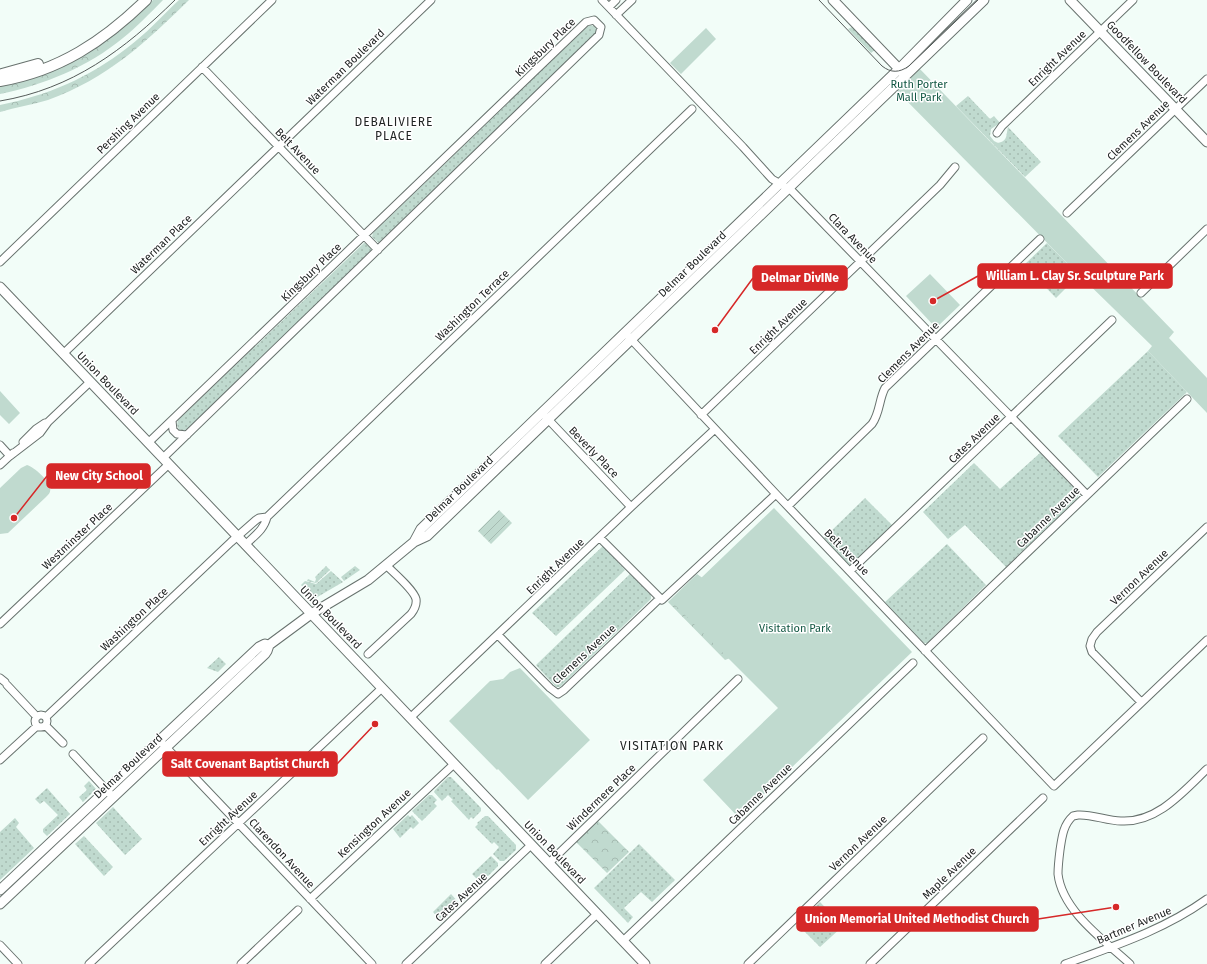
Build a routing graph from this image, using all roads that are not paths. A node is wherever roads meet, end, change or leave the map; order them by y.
1 (136, 0) edge
2 (146, 0) edge
3 (272, 0) edge
4 (432, 0) edge
5 (602, 0) edge
6 (616, 0) edge
7 (632, 0) edge
8 (833, 0) edge
9 (967, 0) edge
10 (984, 0) edge
11 (1070, 0) edge
12 (1133, 0) edge
13 (609, 7) junction
14 (616, 15) junction
15 (1101, 31) junction
16 (202, 67) junction
17 (902, 72) junction
18 (0, 74) edge
19 (1207, 78) edge
20 (0, 81) edge
21 (692, 108) dead end
22 (1175, 109) junction
23 (997, 133) dead end
24 (1207, 142) edge
25 (277, 149) junction
26 (816, 155) junction
27 (955, 167) dead end
28 (779, 184) junction
29 (788, 189) junction
30 (1066, 213) dead end
31 (1207, 228) edge
32 (365, 236) junction
33 (1040, 239) dead end
34 (378, 250) junction
35 (0, 262) edge
36 (860, 262) junction
37 (0, 287) edge
38 (1141, 293) dead end
39 (1112, 320) dead end
40 (628, 337) junction
41 (936, 340) junction
42 (63, 354) junction
43 (90, 382) junction
44 (1187, 399) dead end
45 (701, 415) junction
46 (545, 416) junction
47 (1011, 418) junction
48 (172, 421) junction
49 (715, 429) junction
50 (187, 435) junction
51 (148, 443) junction
52 (0, 445) edge
53 (10, 456) junction
54 (166, 461) junction
55 (0, 465) edge
56 (776, 494) junction
57 (1087, 495) junction
58 (788, 506) junction
59 (631, 507) junction
60 (267, 517) junction
61 (1207, 527) edge
62 (237, 537) junction
63 (600, 538) junction
64 (245, 545) junction
65 (387, 566) junction
66 (850, 571) junction
67 (657, 602) junction
68 (311, 614) junction
69 (0, 624) edge
70 (498, 635) junction
71 (1207, 640) edge
72 (269, 645) junction
73 (925, 651) junction
74 (368, 654) dead end
75 (913, 663) dead end
76 (738, 679) dead end
77 (4, 682) edge
78 (382, 688) junction
79 (1141, 702) junction
80 (37, 717) junction
81 (46, 717) junction
82 (410, 718) junction
83 (37, 726) junction
84 (46, 726) junction
85 (983, 738) dead end
86 (159, 740) junction
87 (63, 743) dead end
88 (166, 747) junction
89 (73, 754) dead end
90 (0, 760) edge
91 (454, 764) junction
92 (1207, 769) edge
93 (106, 790) junction
94 (113, 797) junction
95 (1043, 798) dead end
96 (238, 823) junction
97 (531, 845) junction
98 (549, 863) junction
99 (0, 890) edge
100 (310, 899) junction
101 (1207, 899) edge
102 (0, 904) edge
103 (298, 910) dead end
104 (597, 914) junction
105 (623, 941) junction
106 (0, 945) edge
107 (1112, 947) junction
108 (18, 964) edge
109 (90, 964) edge
110 (241, 964) edge
111 (372, 964) edge
112 (406, 964) edge
113 (544, 964) edge
114 (645, 964) edge
115 (748, 964) edge
116 (870, 964) edge
117 (1065, 964) edge
118 (1130, 964) edge

1 - 18 main road
2 - 20 main road
3 - 16 street, Pershing Avenue
4 - 25 street, Waterman Boulevard
5 - 13 street, Clara Avenue
6 - 13 street
7 - 14 street
8 - 17 main road
9 - 17 main road, Delmar Boulevard
10 - 17 main road, Delmar Boulevard
11 - 15 main road, Goodfellow Boulevard
12 - 15 street, Enright Avenue
13 - 14 street, Clara Avenue
14 - 28 street, Clara Avenue
15 - 22 main road, Goodfellow Boulevard
15 - 23 street, Enright Avenue
16 - 25 street, Belt Avenue
16 - 35 street, Pershing Avenue
17 - 26 main road, Delmar Boulevard
19 - 22 street, Clemens Avenue
21 - 60 street, Washington Terrace
22 - 24 main road, Goodfellow Boulevard
22 - 30 street, Clemens Avenue
25 - 32 street, Belt Avenue
25 - 42 street, Waterman Place
26 - 28 main road, Delmar Boulevard
26 - 29 main road, Delmar Boulevard
27 - 36 street, Enright Avenue
28 - 29 street, Clara Avenue
28 - 40 main road, Delmar Boulevard
29 - 36 street, Clara Avenue
29 - 40 main road, Delmar Boulevard
31 - 38 street
32 - 34 street, Belt Avenue
32 - 34 street, Kingsbury Place
32 - 48 street, Kingsbury Place
33 - 41 street, Clemens Avenue
34 - 50 street, Kingsbury Place
36 - 41 street, Clara Avenue
36 - 45 street, Enright Avenue
37 - 42 main road, Union Boulevard
39 - 47 street, Cates Avenue
40 - 45 street, Belt Avenue
40 - 46 main road, Delmar Boulevard
41 - 47 street, Clara Avenue
41 - 58 street, Clemens Avenue
42 - 43 main road, Union Boulevard
43 - 51 main road, Union Boulevard
43 - 53 street
44 - 57 street, Cabanne Avenue
45 - 49 street, Belt Avenue
46 - 59 street, Beverly Place
46 - 65 main road, Delmar Boulevard
47 - 57 street, Clara Avenue
47 - 66 street, Cates Avenue
48 - 50 street
48 - 51 street, Kingsbury Place
49 - 56 street, Belt Avenue
49 - 59 street, Enright Avenue
50 - 54 street, Kingsbury Place
51 - 54 main road, Union Boulevard
52 - 53 street
53 - 55 street
54 - 62 main road, Union Boulevard
54 - 69 street, Westminster Place
56 - 58 street, Belt Avenue
56 - 67 street, Clemens Avenue
57 - 73 street, Cabanne Avenue
58 - 66 street, Belt Avenue
59 - 63 street, Enright Avenue
60 - 62 street, Washington Place
60 - 64 street
61 - 79 street, Vernon Avenue
62 - 64 main road, Union Boulevard
62 - 81 street, Washington Place
63 - 67 street
63 - 70 street, Enright Avenue
64 - 68 main road, Union Boulevard
65 - 68 main road, Delmar Boulevard
65 - 74 street
66 - 73 street, Belt Avenue
67 - 70 street, Clemens Avenue
68 - 72 main road, Delmar Boulevard
68 - 78 main road, Union Boulevard
70 - 82 street, Enright Avenue
71 - 79 street
72 - 86 main road, Delmar Boulevard
72 - 88 main road, Delmar Boulevard
73 - 79 street, Belt Avenue
75 - 105 street, Cabanne Avenue
76 - 98 street, Windermere Place
77 - 80 street
78 - 82 main road, Union Boulevard
78 - 96 street, Enright Avenue
80 - 81 street
80 - 83 street
81 - 84 street
82 - 91 main road, Union Boulevard
83 - 84 street
83 - 90 street
84 - 87 street
85 - 115 street, Vernon Avenue
86 - 88 street, Clarendon Avenue
86 - 93 main road, Delmar Boulevard
88 - 94 main road, Delmar Boulevard
88 - 96 street, Clarendon Avenue
89 - 93 street
91 - 97 main road, Union Boulevard
91 - 100 street, Kensington Avenue
92 - 107 street
93 - 94 street
93 - 99 main road, Delmar Boulevard
94 - 102 main road, Delmar Boulevard
95 - 116 street, Maple Avenue
96 - 100 street, Clarendon Avenue
96 - 109 street, Enright Avenue
97 - 98 main road, Union Boulevard
97 - 112 street, Cates Avenue
98 - 104 main road, Union Boulevard
100 - 111 street, Clarendon Avenue
101 - 107 street, Bartmer Avenue
103 - 110 street
104 - 105 main road, Union Boulevard
104 - 113 street
105 - 114 main road, Union Boulevard
106 - 108 street
107 - 117 street, Bartmer Avenue
107 - 118 street

